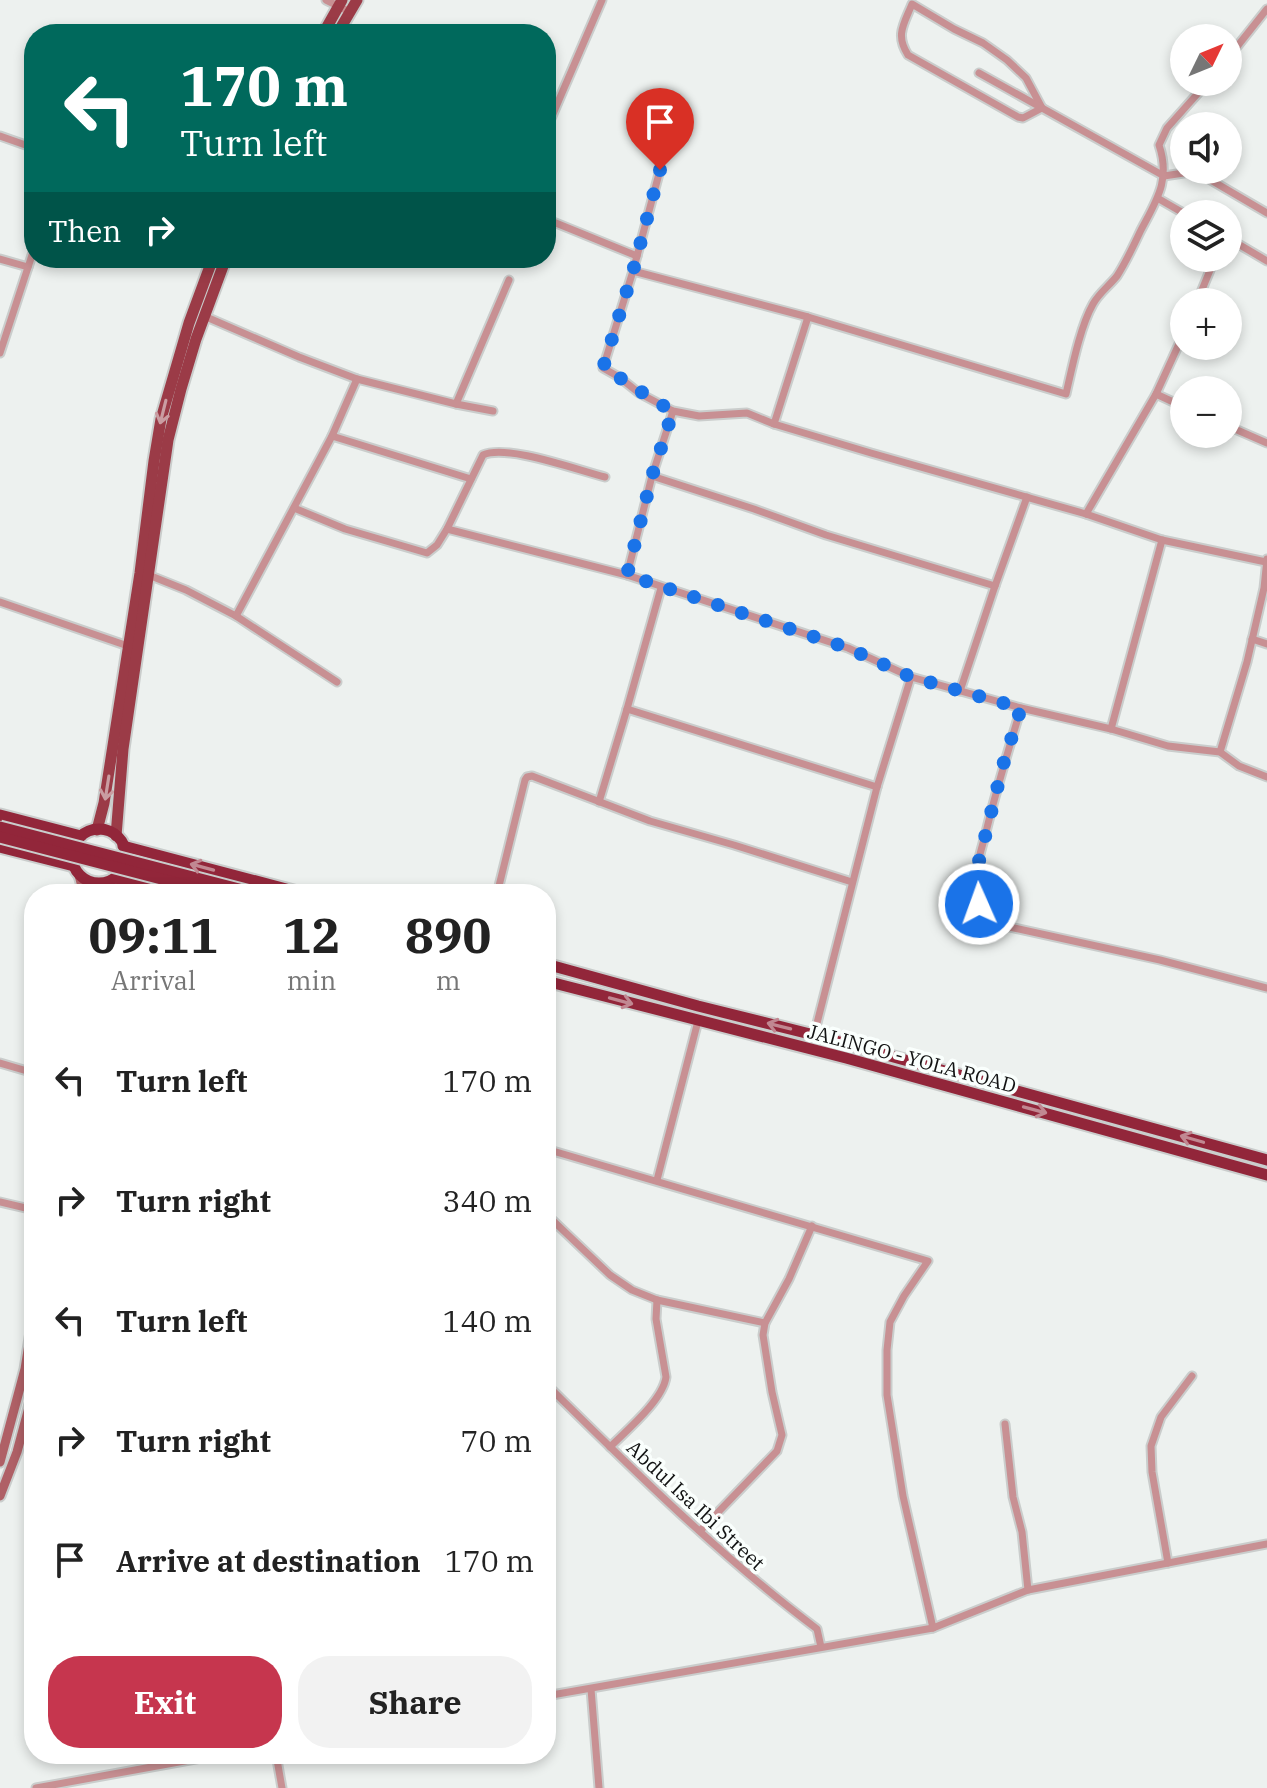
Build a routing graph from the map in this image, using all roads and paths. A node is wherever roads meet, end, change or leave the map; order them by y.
1 (326, 0) edge
2 (357, 0) edge
3 (602, 0) edge
4 (343, 6) edge
5 (1267, 9) edge
6 (330, 24) edge
7 (1242, 40) edge
8 (979, 73) dead end
9 (1196, 96) edge
10 (556, 107) edge
11 (1042, 108) junction
12 (0, 136) edge
13 (24, 144) edge
14 (660, 170) dead end
15 (1164, 176) junction
16 (1159, 199) junction
17 (1170, 205) edge
18 (1267, 213) edge
19 (556, 223) edge
20 (1242, 246) edge
21 (637, 256) junction
22 (0, 259) edge
23 (1267, 261) edge
24 (24, 266) edge
25 (28, 268) edge
26 (209, 268) edge
27 (222, 268) edge
28 (633, 271) junction
29 (509, 280) dead end
30 (204, 316) junction
31 (808, 317) junction
32 (0, 352) edge
33 (1172, 360) edge
34 (357, 379) junction
35 (1156, 394) junction
36 (1170, 400) edge
37 (456, 404) junction
38 (493, 411) dead end
39 (673, 411) junction
40 (774, 424) junction
41 (1242, 432) edge
42 (332, 436) junction
43 (1267, 443) edge
44 (652, 476) junction
45 (605, 477) dead end
46 (471, 479) junction
47 (1027, 497) junction
48 (294, 508) junction
49 (1086, 514) junction
50 (447, 529) junction
51 (1162, 540) junction
52 (1267, 561) edge
53 (145, 574) junction
54 (627, 575) junction
55 (995, 586) junction
56 (661, 588) junction
57 (0, 602) edge
58 (236, 616) junction
59 (1252, 639) junction
60 (1267, 644) edge
61 (128, 646) junction
62 (911, 677) junction
63 (337, 682) dead end
64 (960, 691) junction
65 (1021, 708) junction
66 (627, 709) junction
67 (1111, 729) junction
68 (1220, 752) junction
69 (1267, 777) edge
70 (877, 787) junction
71 (599, 802) junction
72 (0, 815) edge
73 (0, 827) edge
74 (97, 830) junction
75 (81, 836) junction
76 (0, 837) edge
77 (120, 841) junction
78 (0, 847) edge
79 (76, 870) junction
80 (113, 879) junction
81 (852, 882) junction
82 (81, 884) edge
83 (110, 884) edge
84 (135, 884) edge
85 (181, 884) edge
86 (219, 884) edge
87 (270, 884) edge
88 (500, 884) edge
89 (556, 967) edge
90 (556, 984) edge
91 (1267, 988) edge
92 (698, 1021) junction
93 (814, 1035) junction
94 (0, 1063) edge
95 (24, 1070) edge
96 (556, 1152) edge
97 (1267, 1160) edge
98 (1267, 1175) edge
99 (657, 1180) junction
100 (0, 1202) edge
101 (24, 1208) edge
102 (556, 1224) edge
103 (812, 1226) junction
104 (657, 1300) junction
105 (765, 1323) junction
106 (24, 1373) edge
107 (1192, 1376) dead end
108 (556, 1394) edge
109 (1005, 1424) dead end
110 (24, 1432) edge
111 (610, 1447) junction
112 (0, 1462) edge
113 (0, 1496) edge
114 (700, 1531) junction
115 (1267, 1544) edge
116 (1168, 1563) junction
117 (1028, 1590) junction
118 (933, 1628) junction
119 (821, 1647) junction
120 (591, 1689) junction
121 (556, 1694) edge
122 (168, 1764) edge
123 (278, 1764) edge
124 (36, 1788) edge
125 (282, 1788) edge
126 (599, 1788) edge

1 - 4 street
2 - 4 main road
3 - 10 street
4 - 6 main road
5 - 7 street
8 - 11 street
9 - 15 street
11 - 11 street
11 - 15 street
12 - 13 street
14 - 21 street
15 - 16 street
15 - 18 street
16 - 17 street
16 - 31 street
19 - 21 street
20 - 23 street
21 - 28 street
22 - 24 street
25 - 32 street
26 -> 53 main road
27 - 30 main road
28 - 31 street
28 - 39 street
29 - 37 street
30 - 34 street
30 - 53 main road
31 - 40 street
33 - 35 street
34 - 37 street
34 - 42 street
35 - 36 street
35 - 49 street
37 - 38 street
39 - 40 street
39 - 44 street
40 - 47 street
41 - 43 street
42 - 46 street
42 - 48 street
44 - 54 street
44 - 55 street
45 - 46 street
46 - 50 street
47 - 49 street
47 - 55 street
48 - 50 street
48 - 58 street
49 - 51 street
50 - 54 street
51 - 52 street
51 - 67 street
52 - 59 street
53 - 58 street
53 - 61 main road
53 - 77 main road
54 - 56 street
55 - 64 street
56 - 62 street
56 - 66 street
57 - 61 street
58 - 63 street
59 - 60 street
59 - 68 street
61 -> 74 main road
62 - 64 street
62 - 70 street
64 - 65 street
65 - 67 street
65 - 91 street
66 - 70 street
66 - 71 street
67 - 68 street
68 - 69 street
70 - 81 street
71 - 81 street
71 - 88 street
72 - 75 highway
73 - 86 highway, bridge
74 - 75 highway
74 - 77 highway
75 - 79 highway
76 - 85 highway, bridge
77 - 80 highway
87 -> 77 highway
78 - 79 highway
79 - 80 highway
79 - 82 main road
80 - 83 main road
80 - 84 highway
81 - 93 street
93 -> 89 highway
90 -> 92 highway, JALINGO - YOLA ROAD
92 -> 98 highway, JALINGO - YOLA ROAD
92 - 99 street
97 -> 93 highway
94 - 95 street
96 - 99 street
99 - 103 street
100 - 101 street
102 - 104 street
103 - 105 street
103 - 118 street
104 - 105 street
104 - 111 street
105 - 114 street
106 - 112 main road
107 - 116 street
108 - 111 street, Abdul Isa Ibi Street
109 - 117 street
110 - 113 main road
111 - 114 street, Abdul Isa Ibi Street
114 - 119 street, Abdul Isa Ibi Street
115 - 116 street
116 - 117 street
117 - 118 street
118 - 119 street
119 - 120 street
120 - 121 street
120 - 126 street
122 - 124 street
123 - 125 street

